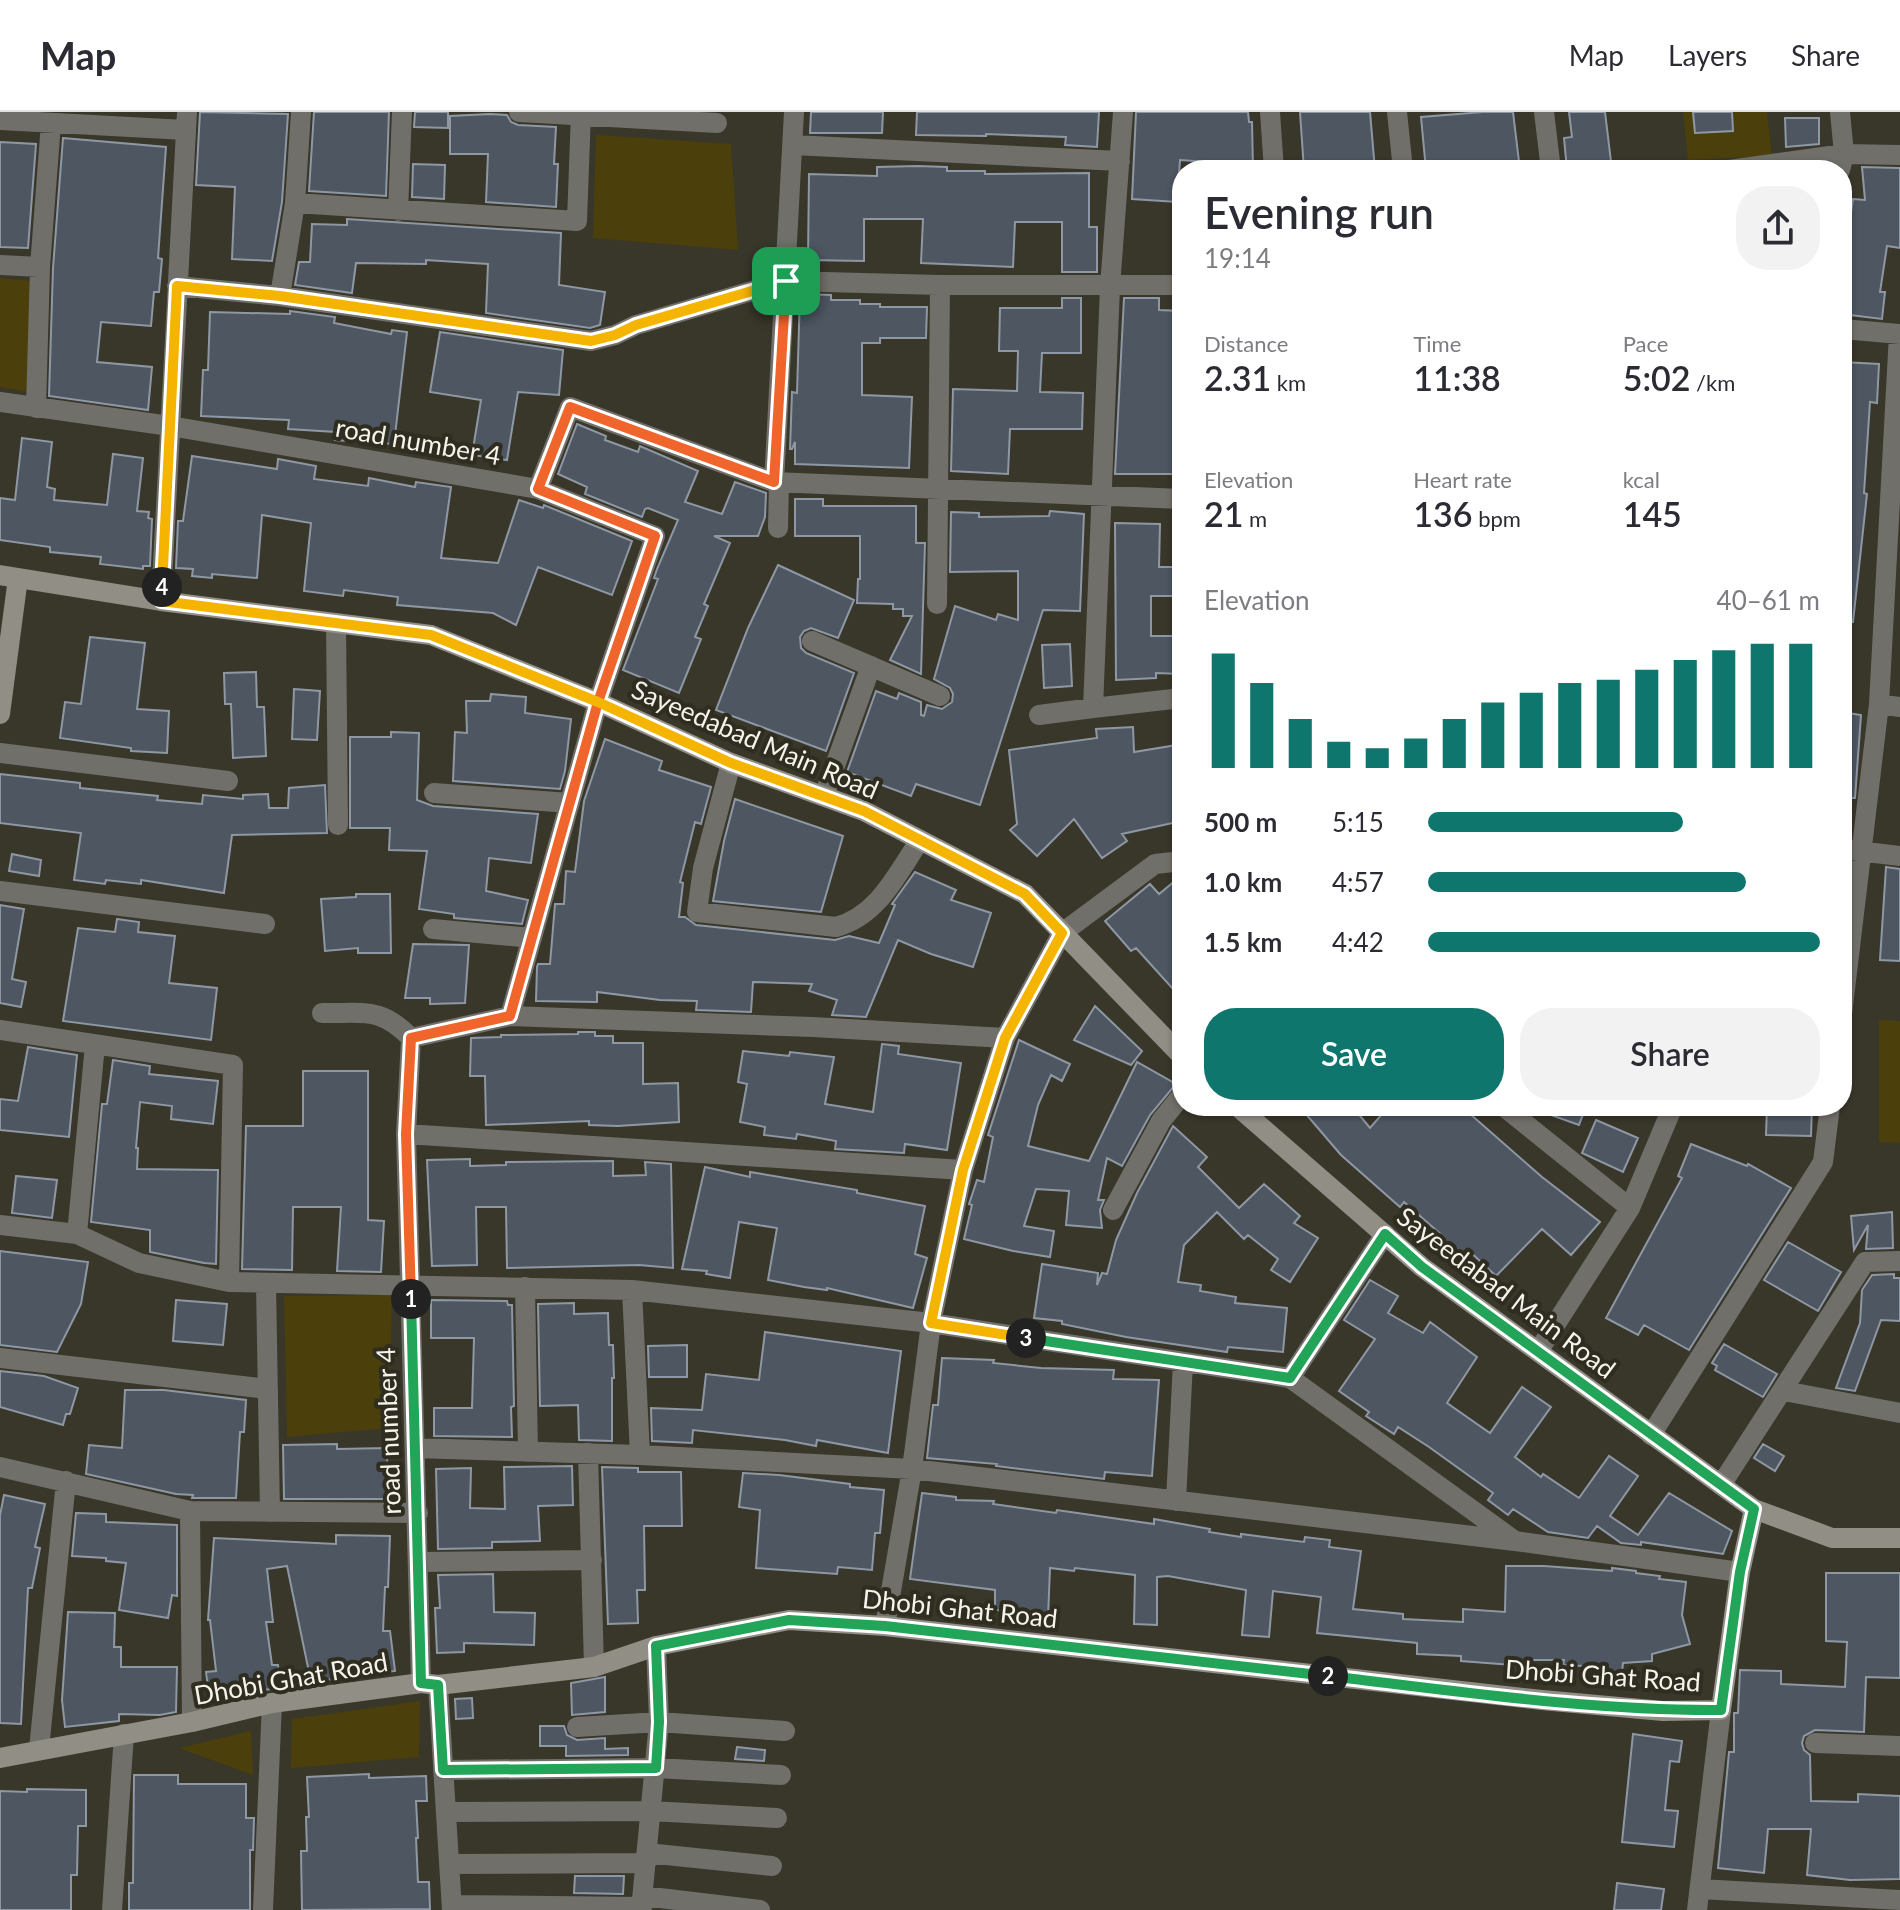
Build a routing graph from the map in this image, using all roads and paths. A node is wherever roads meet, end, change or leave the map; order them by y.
1 (301, 112) edge
2 (402, 112) edge
3 (519, 112) edge
4 (794, 112) edge
5 (1123, 112) edge
6 (1270, 112) edge
7 (1397, 112) edge
8 (1544, 112) edge
9 (1840, 112) edge
10 (581, 114) edge
11 (0, 120) edge
12 (186, 121) edge
13 (51, 123) junction
14 (717, 123) dead end
15 (793, 145) junction
16 (1900, 155) edge
17 (1273, 160) edge
18 (1402, 160) edge
19 (1550, 160) edge
20 (1842, 160) edge
21 (1120, 161) junction
22 (1852, 161) edge
23 (295, 203) junction
24 (398, 211) junction
25 (0, 265) edge
26 (40, 267) junction
27 (786, 281) junction
28 (940, 285) junction
29 (1172, 285) edge
30 (177, 286) junction
31 (1110, 287) junction
32 (280, 296) junction
33 (1852, 330) edge
34 (1900, 334) edge
35 (0, 402) edge
36 (36, 408) junction
37 (170, 426) junction
38 (777, 482) junction
39 (937, 488) junction
40 (538, 489) junction
41 (1100, 497) junction
42 (1172, 499) edge
43 (778, 528) dead end
44 (1894, 543) edge
45 (9, 576) edge
46 (161, 601) junction
47 (937, 604) dead end
48 (336, 623) junction
49 (812, 641) dead end
50 (871, 666) junction
51 (940, 696) dead end
52 (1172, 699) edge
53 (598, 702) junction
54 (1879, 704) junction
55 (1900, 707) edge
56 (1093, 708) junction
57 (0, 714) edge
58 (1039, 715) dead end
59 (0, 753) edge
60 (731, 763) junction
61 (228, 781) dead end
62 (434, 793) dead end
63 (824, 796) junction
64 (570, 803) junction
65 (338, 825) dead end
66 (920, 840) junction
67 (1852, 850) edge
68 (1863, 851) junction
69 (1900, 856) edge
70 (1172, 862) edge
71 (0, 891) edge
72 (265, 924) dead end
73 (433, 929) dead end
74 (1062, 933) junction
75 (1852, 936) edge
76 (532, 938) junction
77 (322, 1013) dead end
78 (510, 1016) junction
79 (0, 1030) edge
80 (411, 1038) junction
81 (1005, 1038) junction
82 (95, 1045) junction
83 (1172, 1046) edge
84 (1172, 1107) edge
85 (1249, 1116) edge
86 (1515, 1116) edge
87 (1669, 1116) edge
88 (1829, 1116) edge
89 (406, 1134) junction
90 (963, 1170) junction
91 (1630, 1208) junction
92 (1113, 1210) dead end
93 (0, 1225) edge
94 (77, 1234) junction
95 (1385, 1234) junction
96 (1900, 1261) edge
97 (229, 1282) junction
98 (266, 1284) junction
99 (410, 1287) junction
100 (525, 1287) junction
101 (632, 1290) junction
102 (931, 1323) junction
103 (1539, 1350) junction
104 (0, 1358) edge
105 (1183, 1362) junction
106 (1290, 1378) junction
107 (268, 1389) junction
108 (1784, 1391) junction
109 (1900, 1413) edge
110 (1651, 1435) junction
111 (415, 1448) junction
112 (528, 1452) junction
113 (588, 1453) junction
114 (640, 1455) junction
115 (0, 1467) edge
116 (912, 1469) junction
117 (66, 1481) junction
118 (1721, 1485) junction
119 (1176, 1501) junction
120 (1754, 1509) junction
121 (190, 1511) junction
122 (270, 1512) junction
123 (418, 1513) junction
124 (1900, 1538) edge
125 (1515, 1541) junction
126 (592, 1560) junction
127 (419, 1562) junction
128 (1740, 1572) junction
129 (885, 1626) junction
130 (656, 1646) junction
131 (594, 1667) junction
132 (430, 1684) junction
133 (272, 1703) junction
134 (1721, 1710) junction
135 (192, 1722) junction
136 (659, 1722) junction
137 (577, 1727) dead end
138 (785, 1731) dead end
139 (124, 1734) junction
140 (1815, 1743) dead end
141 (1900, 1746) edge
142 (39, 1749) junction
143 (0, 1758) edge
144 (656, 1768) junction
145 (443, 1770) junction
146 (781, 1775) dead end
147 (651, 1811) junction
148 (446, 1812) junction
149 (777, 1818) dead end
150 (647, 1858) junction
151 (449, 1864) junction
152 (772, 1866) dead end
153 (1700, 1889) junction
154 (1900, 1900) edge
155 (642, 1904) edge
156 (1848, 1904) edge
157 (452, 1907) edge
158 (112, 1910) edge
159 (263, 1910) edge
160 (760, 1910) edge
161 (1697, 1910) edge

1 - 23 street
2 - 24 street
3 - 10 street
4 - 15 street
5 - 21 street
6 - 17 street
7 - 18 street
8 - 19 street
9 - 20 street
10 - 14 street
10 - 24 street
11 - 13 street
12 - 13 street
12 - 30 street
13 - 26 street
15 - 21 street
15 - 27 street
16 - 22 street
21 - 31 street
23 - 24 street
23 - 32 street
25 - 26 street
26 - 36 street
27 - 28 street
27 - 32 street
27 - 38 street
28 - 31 street
28 - 39 street
29 - 31 street
30 - 32 street
30 - 37 street
31 - 41 street
33 - 34 street
34 - 44 street
35 - 36 street, road number 4
36 - 37 street, road number 4
37 - 40 street, road number 4
37 - 46 street
38 - 39 street
38 - 40 street
38 - 43 street
39 - 41 street
39 - 47 street
40 - 53 street, road number 4
41 - 42 street
41 - 56 street
44 - 54 street
45 - 46 main road, Sayeedabad Main Road
45 - 57 main road
46 - 48 main road, Sayeedabad Main Road
48 - 53 main road, Sayeedabad Main Road
48 - 65 street
49 - 50 street
50 - 51 street
50 - 63 street
52 - 56 street
53 - 60 main road, Sayeedabad Main Road
53 - 64 street, road number 4
54 - 55 street
54 - 68 street
56 - 58 street
59 - 61 street
60 - 63 main road, Sayeedabad Main Road
60 - 66 street
62 - 64 street
63 - 66 main road, Sayeedabad Main Road
64 - 76 street, road number 4
66 - 74 main road, Sayeedabad Main Road
67 - 68 street
68 - 69 street
68 - 75 street
70 - 74 street
71 - 72 street
73 - 76 street
74 - 81 street
74 - 83 main road, Sayeedabad Main Road
76 - 78 street, road number 4
77 - 80 street
78 - 80 street
78 - 81 street
79 - 82 street
80 - 89 street, road number 4
81 - 90 street
82 - 94 street
82 - 97 street
84 - 92 street
85 - 95 main road, Sayeedabad Main Road
86 - 91 street
87 - 91 street
88 - 110 street
89 - 90 street
89 - 99 street, road number 4
90 - 102 street
91 - 103 street
93 - 94 street
94 - 97 street
95 - 103 main road, Sayeedabad Main Road
95 - 106 street
96 - 108 street
97 - 98 street
98 - 99 street
98 - 107 street
99 - 100 street
99 - 111 street, road number 4
100 - 101 street
100 - 112 street
101 - 102 street
101 - 114 street
102 - 105 street
102 - 116 street
103 - 110 main road, Sayeedabad Main Road
104 - 107 street
105 - 106 street
105 - 119 street
106 - 125 street
107 - 122 street
108 - 109 street
108 - 118 street
110 - 118 main road, Sayeedabad Main Road
111 - 112 street
111 - 123 street, road number 4
112 - 113 street
113 - 114 street
113 - 126 street
114 - 116 street
115 - 117 street
116 - 119 street
116 - 129 street
117 - 121 street
117 - 142 street
118 - 120 main road, Sayeedabad Main Road
119 - 125 street
120 - 124 main road, Sayeedabad Main Road
120 - 128 main road, Dhobi Ghat Road
121 - 122 street
121 - 135 street
122 - 123 street
123 - 127 street, road number 4
125 - 128 street
126 - 127 street
126 - 131 street
127 - 132 street, road number 4
128 - 134 main road, Dhobi Ghat Road
129 - 130 main road, Dhobi Ghat Road
129 - 134 main road, Dhobi Ghat Road
130 - 131 main road, Dhobi Ghat Road
130 - 136 street
131 - 132 main road, Dhobi Ghat Road
132 - 133 main road, Dhobi Ghat Road
132 - 145 street, road number 4
133 - 135 main road, Dhobi Ghat Road
133 - 159 street
134 - 153 street
135 - 139 main road, Dhobi Ghat Road
136 - 137 street
136 - 138 street
136 - 144 street
139 - 142 main road, Dhobi Ghat Road
139 - 158 street
140 - 141 street
142 - 143 main road, Dhobi Ghat Road
144 - 145 street
144 - 146 street
144 - 147 street
145 - 148 street, road number 4
147 - 148 street
147 - 149 street
147 - 150 street
148 - 151 street, road number 4
150 - 151 street
150 - 152 street
150 - 155 street
151 - 157 street, road number 4
153 - 156 street
153 - 161 street
154 - 156 street
155 - 157 street
155 - 160 street

